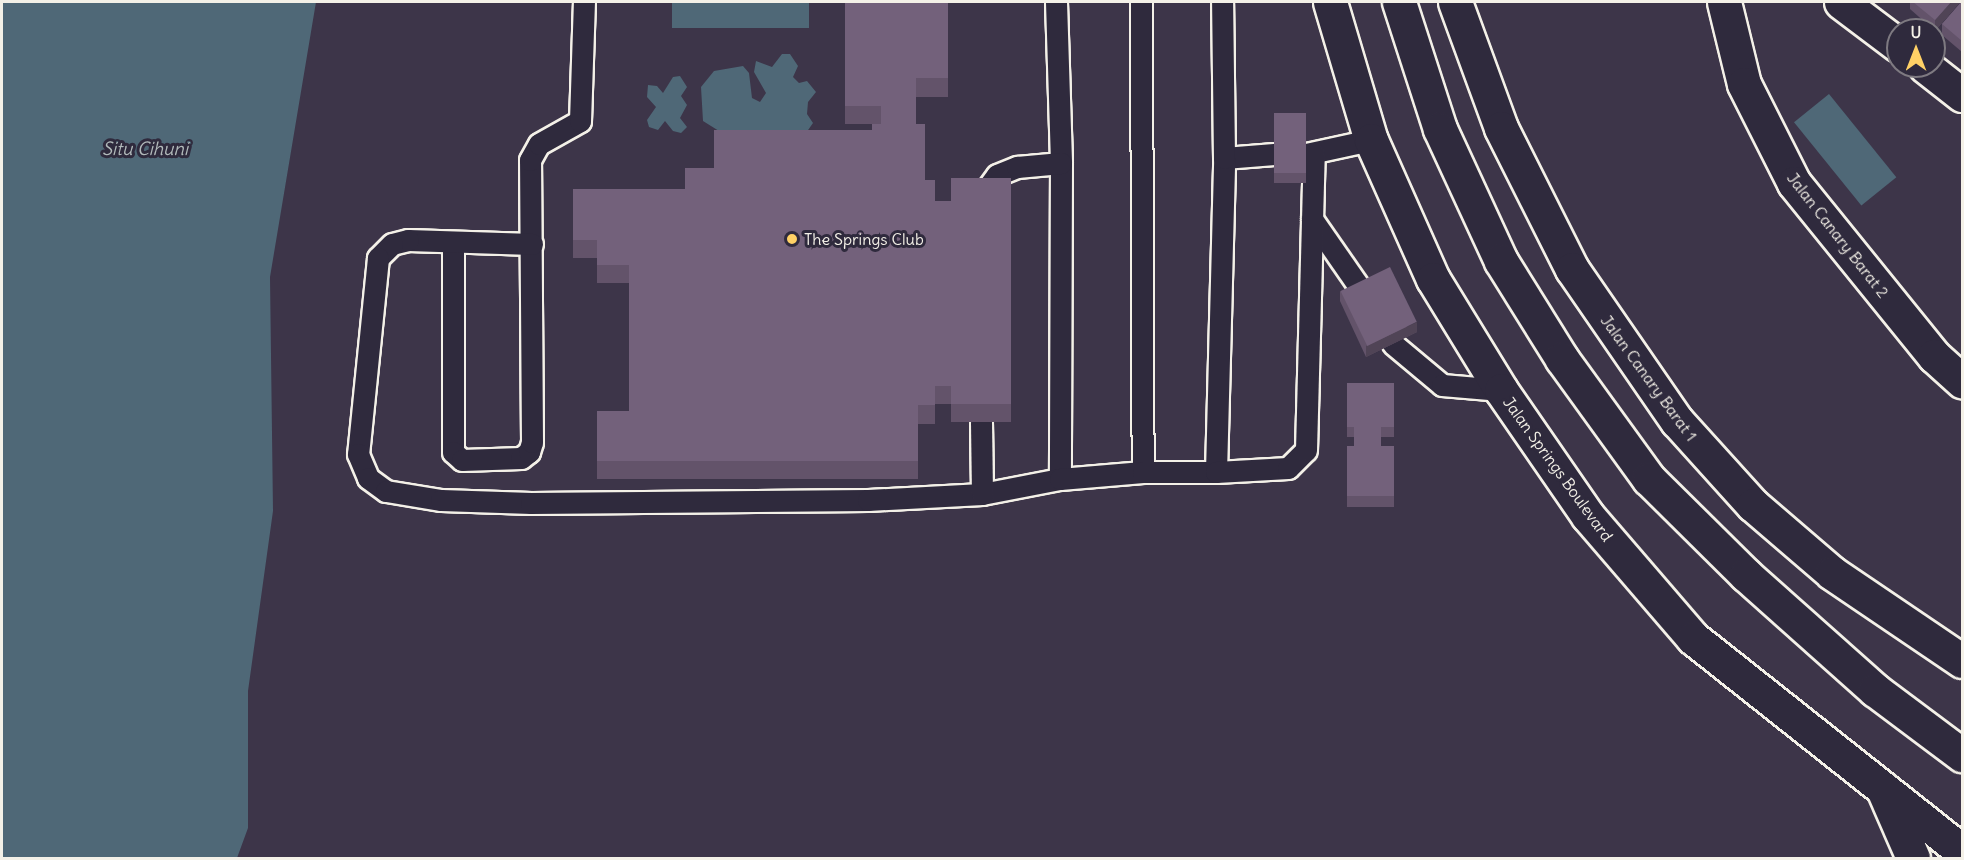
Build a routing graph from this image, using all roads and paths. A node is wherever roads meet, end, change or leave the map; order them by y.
1 (584, 2) edge
2 (1056, 2) edge
3 (1141, 2) edge
4 (1222, 2) edge
5 (1330, 2) edge
6 (1399, 2) edge
7 (1455, 2) edge
8 (1724, 2) edge
9 (1841, 2) edge
10 (1886, 36) edge
11 (1940, 78) edge
12 (1962, 95) edge
13 (1371, 140) junction
14 (1274, 154) edge
15 (1224, 158) junction
16 (1061, 163) junction
17 (981, 197) edge
18 (1312, 219) junction
19 (453, 244) junction
20 (532, 244) junction
21 (1362, 291) edge
22 (1393, 344) edge
23 (1962, 381) edge
24 (1501, 390) junction
25 (981, 422) edge
26 (1143, 472) junction
27 (1216, 472) junction
28 (1060, 479) junction
29 (982, 494) junction
30 (1962, 661) edge
31 (1962, 755) edge
32 (1883, 789) junction
33 (1958, 841) edge
34 (1913, 858) edge

1 - 20 lane
2 - 16 lane
3 - 26 lane
4 - 15 lane
5 - 13 main road, Jalan Springs Boulevard
6 - 31 main road
7 - 30 main road, Jalan Canary Barat 1
8 - 23 main road, Jalan Canary Barat 2
9 - 10 main road
11 - 12 main road
13 - 18 lane
13 - 24 main road, Jalan Springs Boulevard
14 - 15 lane
15 - 27 lane
16 - 17 lane
16 - 28 lane
18 - 21 lane
18 - 27 lane
19 - 20 lane
19 - 20 lane
19 - 29 lane
22 - 24 lane
24 - 32 main road, Jalan Springs Boulevard
25 - 29 lane
26 - 27 lane
26 - 28 lane
28 - 29 lane
32 - 33 main road, Jalan Springs Boulevard
32 - 34 main road

